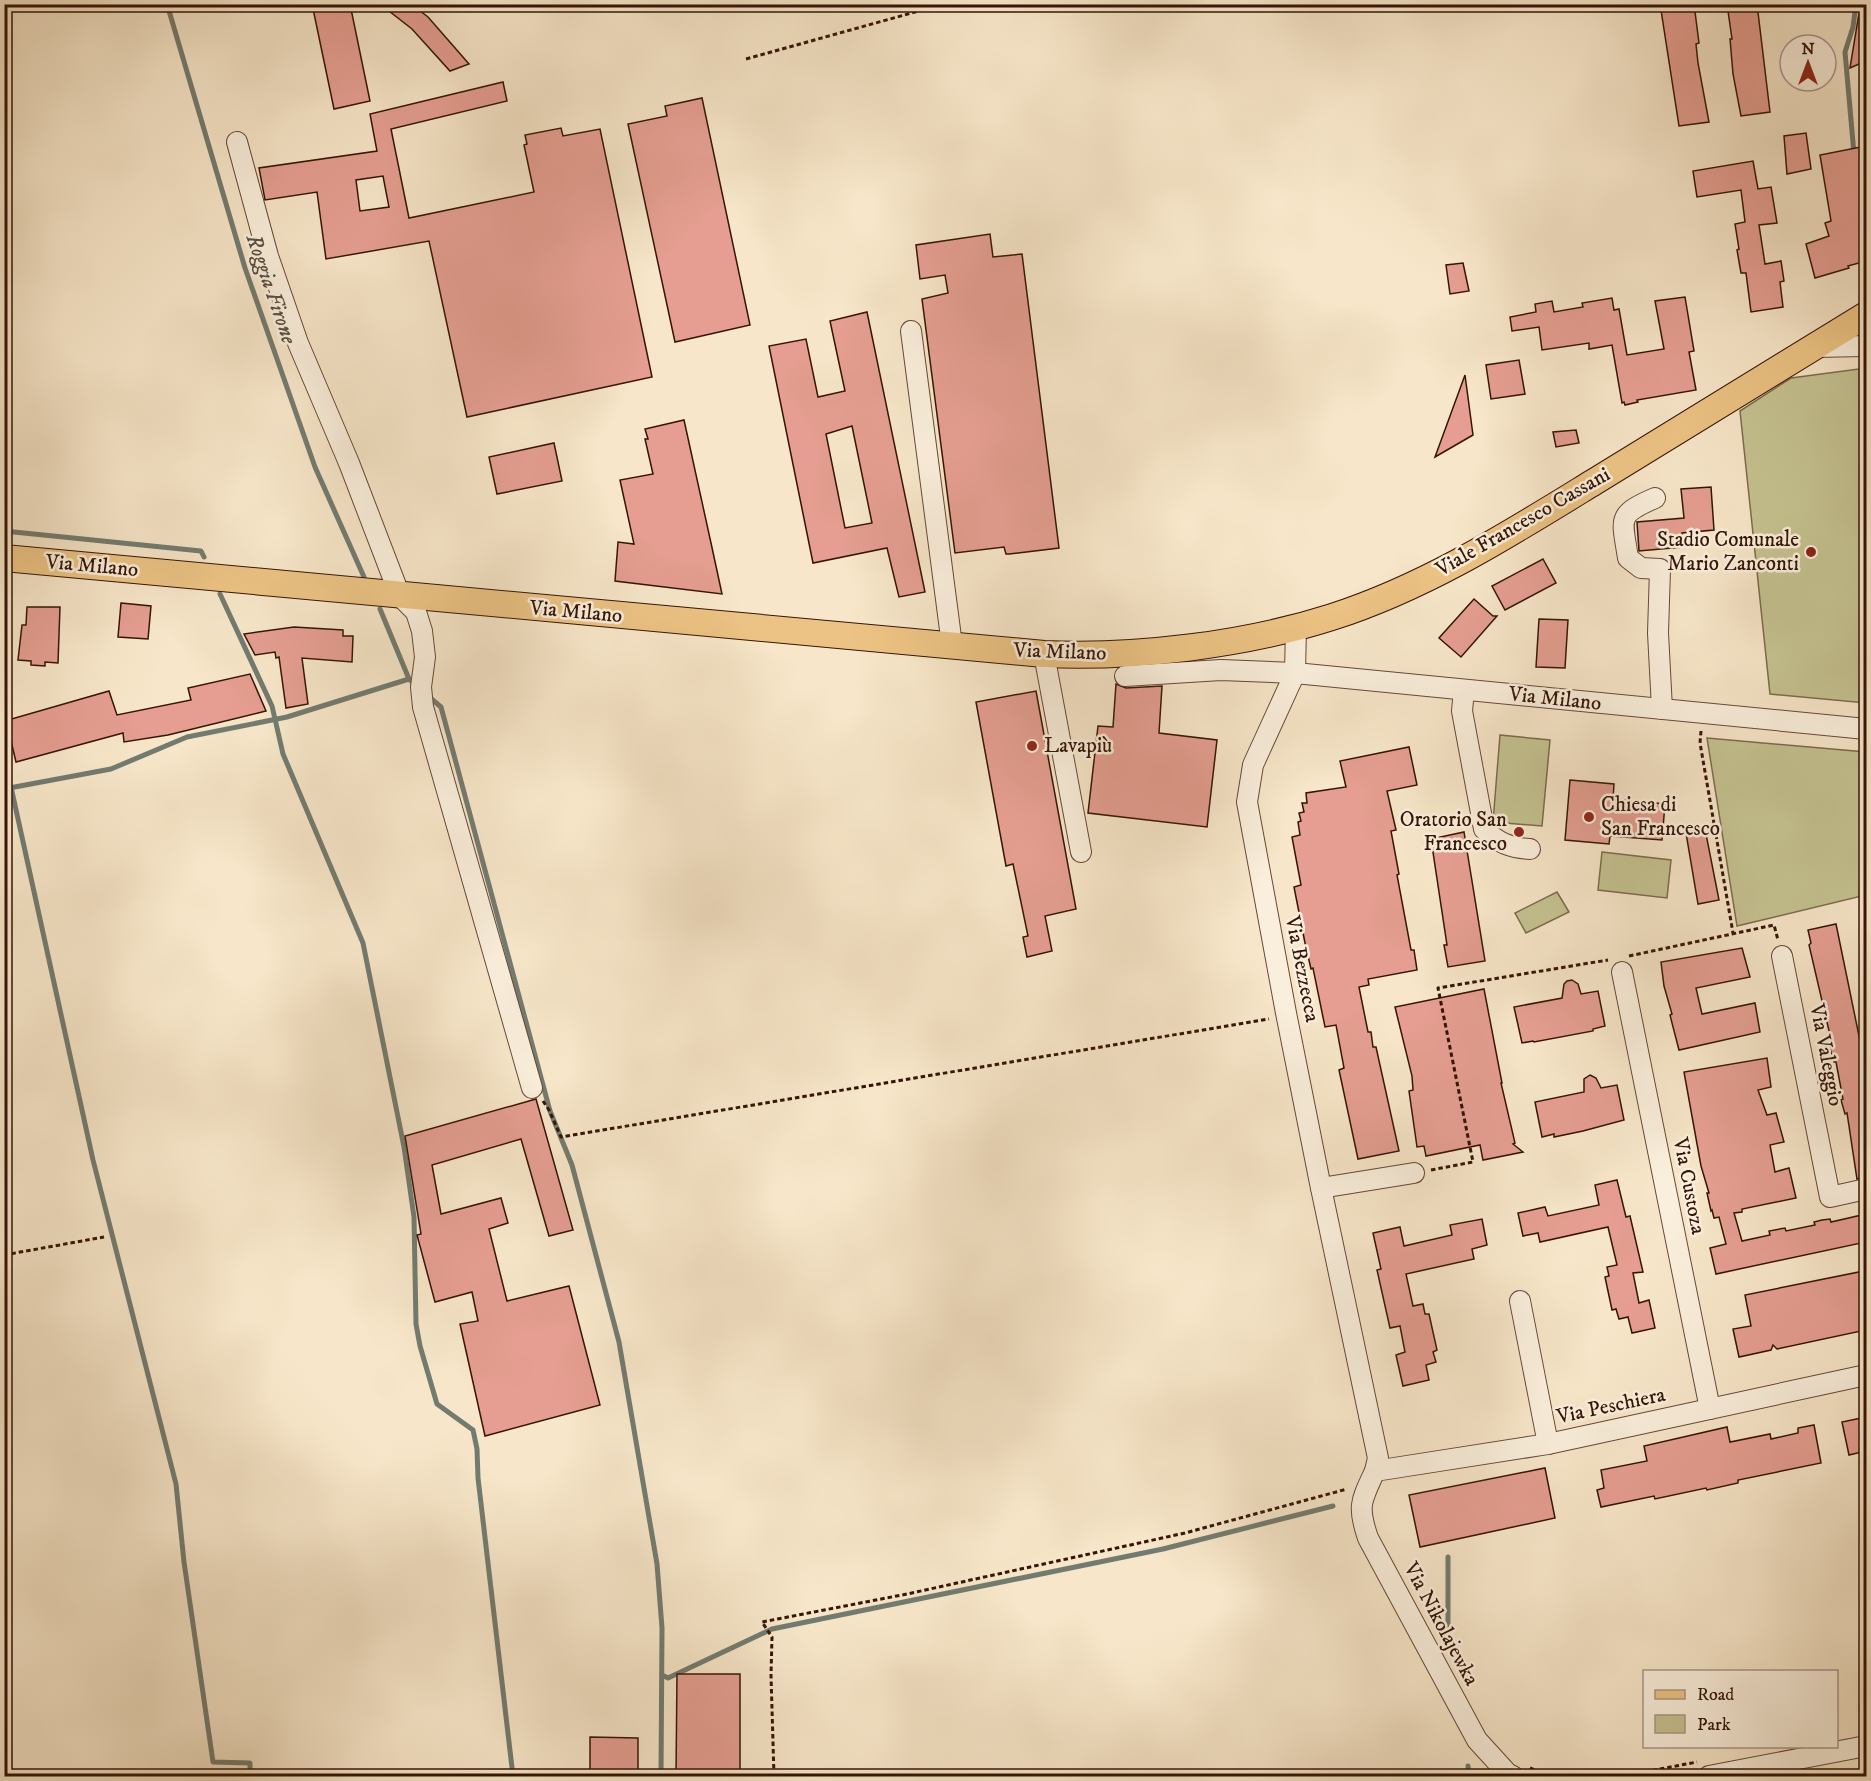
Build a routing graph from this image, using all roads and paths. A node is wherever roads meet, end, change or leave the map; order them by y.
1 (944, 4) edge
2 (746, 59) dead end
3 (237, 142) dead end
4 (1866, 315) edge
5 (911, 331) dead end
6 (1866, 346) edge
7 (1814, 347) junction
8 (1655, 498) dead end
9 (4, 558) edge
10 (400, 596) junction
11 (1296, 627) junction
12 (951, 645) junction
13 (1149, 651) joint
14 (1044, 654) junction
15 (1295, 673) junction
16 (1125, 676) dead end
17 (1464, 690) junction
18 (1662, 709) junction
19 (1702, 713) junction
20 (1866, 729) edge
21 (1530, 849) dead end
22 (1081, 852) dead end
23 (1733, 933) junction
24 (1782, 956) joint
25 (1616, 964) junction
26 (1286, 1013) junction
27 (532, 1088) joint
28 (1414, 1173) joint
29 (1321, 1188) junction
30 (1866, 1189) edge
31 (104, 1237) dead end
32 (4, 1256) edge
33 (1520, 1301) dead end
34 (1866, 1376) edge
35 (1710, 1409) junction
36 (1548, 1444) junction
37 (1373, 1476) junction
38 (1866, 1746) edge
39 (1519, 1770) edge
40 (774, 1776) edge
41 (1551, 1776) edge
42 (1708, 1776) edge

1 - 2 path
3 - 10 street
4 - 7 main road, Viale Francesco Cassani
5 - 12 street
6 - 7 street
7 - 11 main road, Viale Francesco Cassani
8 - 18 street
9 - 10 main road, Via Milano
10 - 12 main road, Via Milano
10 - 27 street
11 - 13 main road, Viale Francesco Cassani
11 - 15 street
12 - 14 main road, Via Milano
13 - 14 main road, Via Milano
14 - 22 street
15 - 16 street, Via Milano
15 - 17 street, Via Milano
15 - 26 street, Via Bezzecca
17 - 18 street, Via Milano
17 - 21 street
18 - 19 street, Via Milano
19 - 20 street, Via Milano
19 - 23 path
23 - 24 path
23 - 25 path
24 - 30 street, Via Valeggio
25 - 28 path
25 - 35 street, Via Custoza
26 - 27 path
26 - 29 street, Via Bezzecca
28 - 29 street
29 - 37 street, Via Bezzecca
31 - 32 path
33 - 36 street
34 - 35 street, Via Peschiera
35 - 36 street, Via Peschiera
36 - 37 street, Via Peschiera
37 - 39 street, Via Nikolajewka
37 - 40 path
38 - 42 street
39 - 41 path

